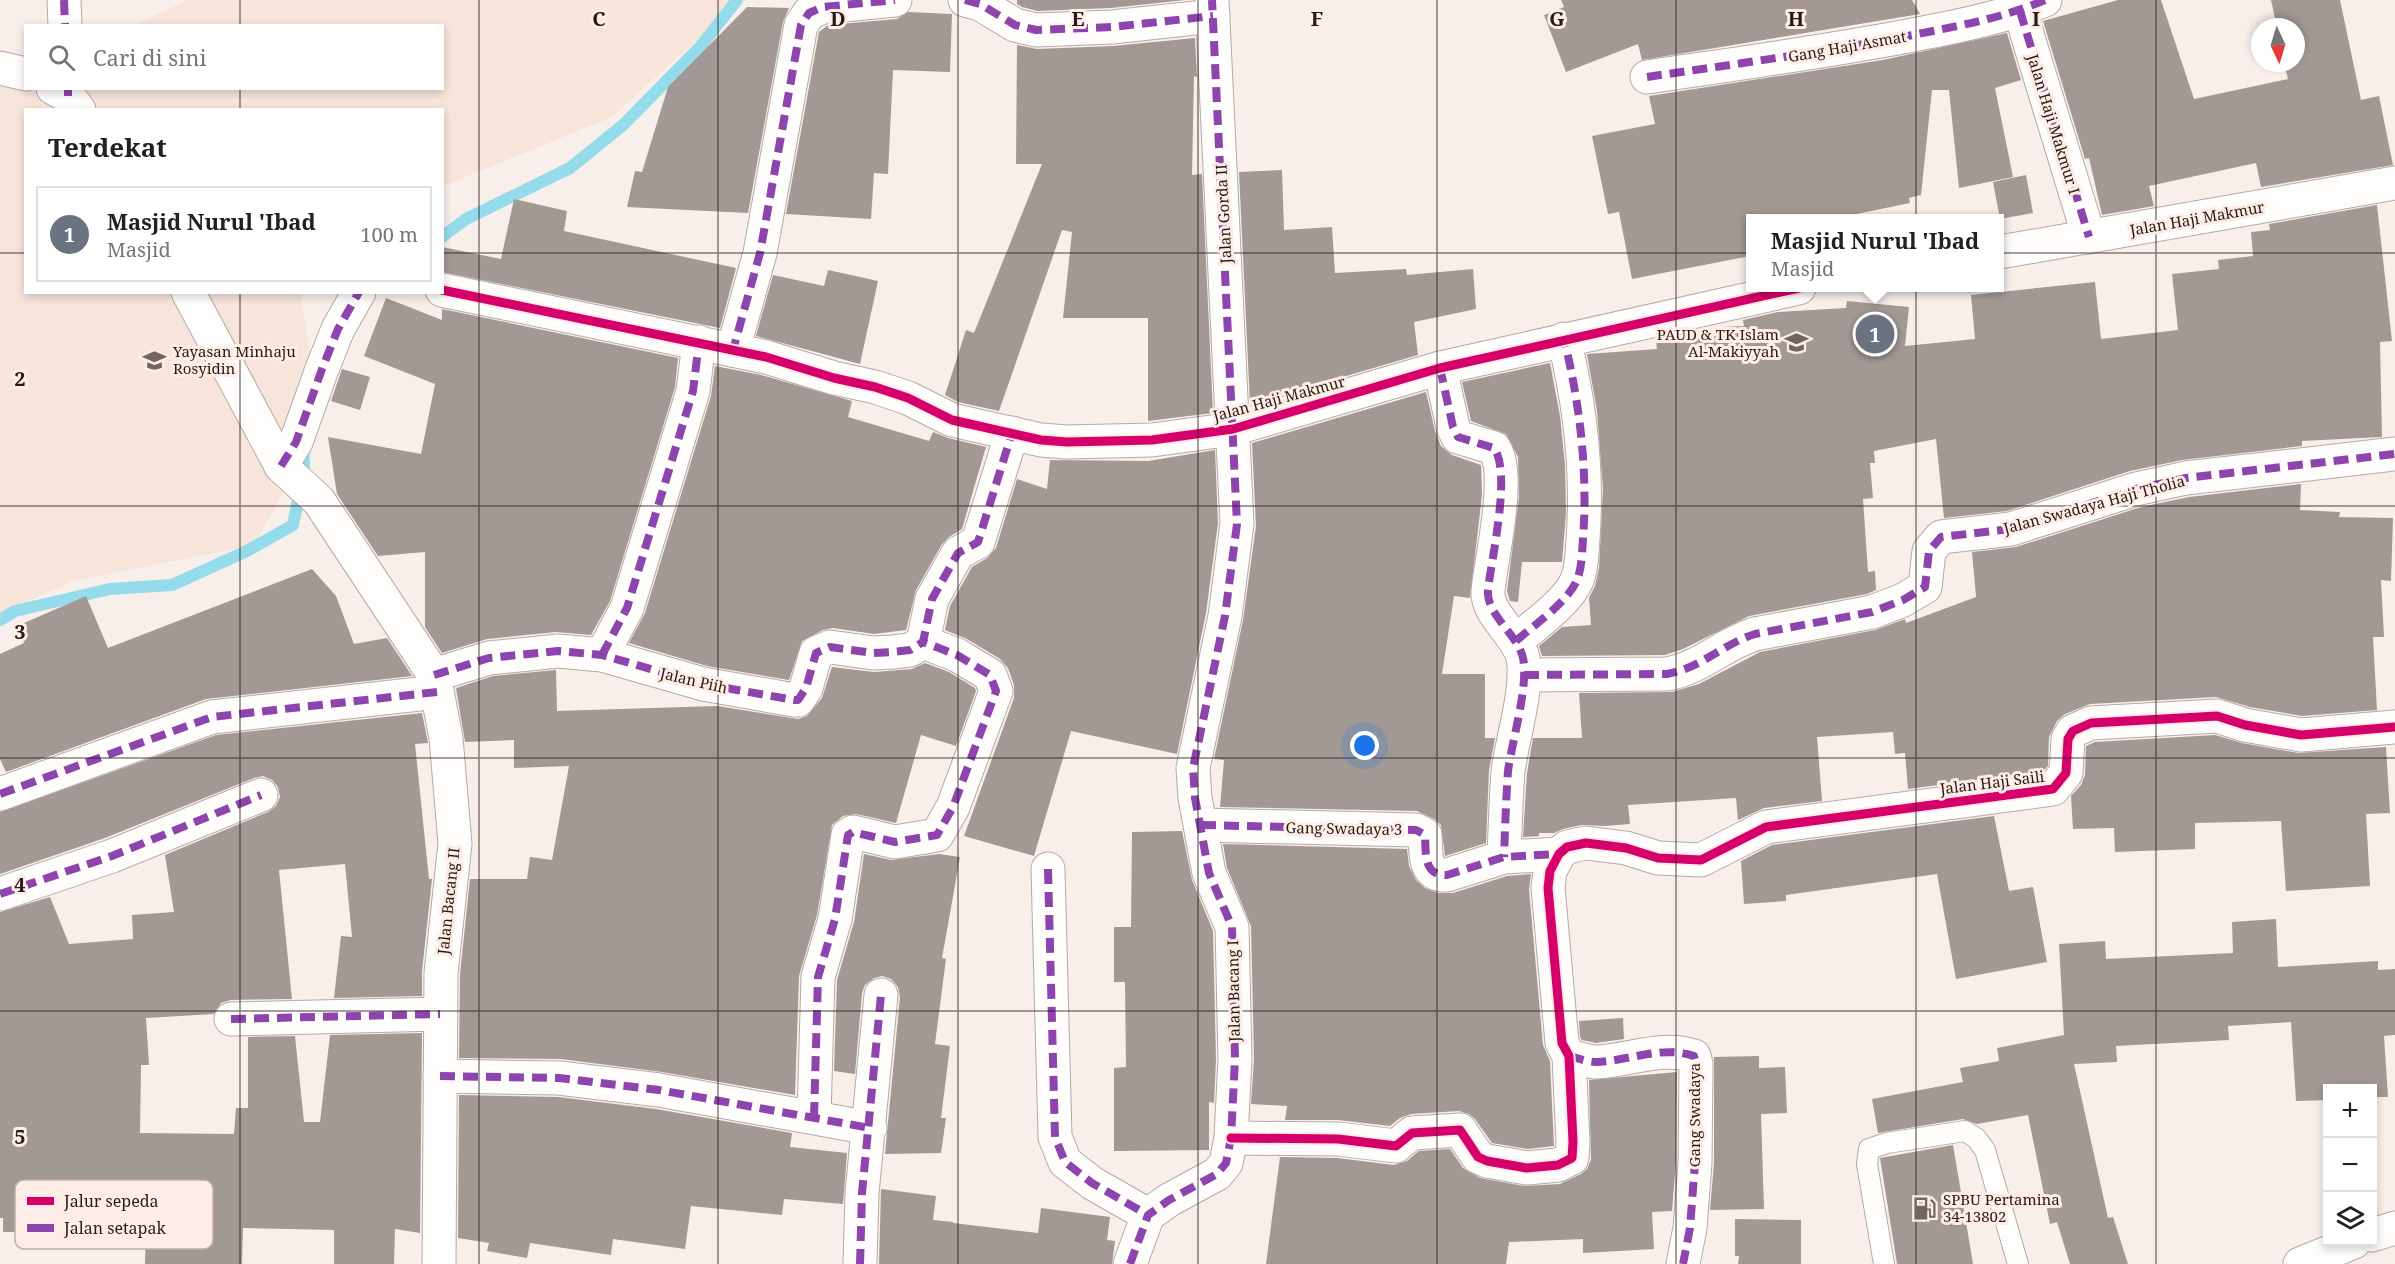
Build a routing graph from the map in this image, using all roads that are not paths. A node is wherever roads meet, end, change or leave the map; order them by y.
1 (64, 0) edge
2 (895, 0) edge
3 (965, 0) edge
4 (2032, 5) edge
5 (1213, 8) edge
6 (65, 24) edge
7 (0, 68) edge
8 (24, 74) edge
9 (1647, 77) dead end
10 (2395, 183) edge
11 (2089, 237) junction
12 (2004, 251) edge
13 (444, 290) edge
14 (1781, 292) edge
15 (189, 294) edge
16 (357, 294) edge
17 (1564, 339) junction
18 (699, 342) junction
19 (733, 350) junction
20 (1440, 368) junction
21 (1233, 429) junction
22 (1012, 433) junction
23 (2395, 454) edge
24 (285, 469) junction
25 (1516, 641) junction
26 (923, 642) junction
27 (602, 655) junction
28 (1524, 675) junction
29 (435, 683) junction
30 (2395, 728) edge
31 (0, 794) edge
32 (261, 795) dead end
33 (1200, 825) junction
34 (1560, 854) junction
35 (1504, 857) junction
36 (1048, 869) dead end
37 (0, 894) edge
38 (881, 995) dead end
39 (440, 1014) junction
40 (231, 1019) dead end
41 (1569, 1056) junction
42 (440, 1076) junction
43 (814, 1117) junction
44 (870, 1128) junction
45 (1231, 1138) junction
46 (1148, 1215) junction
47 (2395, 1228) edge
48 (2377, 1234) edge
49 (2344, 1246) edge
50 (439, 1264) edge
51 (860, 1264) edge
52 (1130, 1264) edge
53 (1683, 1264) edge
54 (1884, 1264) edge
55 (2018, 1264) edge
56 (2301, 1264) edge

1 - 6 street
2 - 19 street
3 - 5 street
4 - 9 street, Gang Haji Asmat
4 - 11 street, Jalan Haji Makmur I
5 - 21 street, Jalan Gorda II
7 - 8 street
10 - 11 street, Jalan Haji Makmur
11 - 12 street, Jalan Haji Makmur
13 - 18 street, Jalan Haji Makmur
14 - 17 street, Jalan Haji Makmur
15 - 24 street, Jalan Bacang II
16 - 24 street
17 - 20 street, Jalan Haji Makmur
17 - 25 street
18 - 19 street, Jalan Haji Makmur
18 - 27 street
19 - 22 street, Jalan Haji Makmur
20 - 21 street, Jalan Haji Makmur
20 - 25 street
21 - 22 street, Jalan Haji Makmur
21 - 33 street, Jalan Bacang I
22 - 26 street
23 - 28 street, Jalan Swadaya Haji Tholia
24 - 29 street, Jalan Bacang II
25 - 28 street
26 - 27 street, Jalan Piih
26 - 43 street
27 - 29 street, Jalan Piih
28 - 35 street
29 - 31 street, Jalan Piih
29 - 39 street, Jalan Bacang II
30 - 34 street, Jalan Haji Saili
32 - 37 street
33 - 35 street, Gang Swadaya 3
33 - 45 street, Jalan Bacang I
34 - 35 street, Gang Swadaya 3
34 - 41 street
36 - 46 street
38 - 44 street
39 - 40 street
39 - 42 street, Jalan Bacang II
41 - 45 street
41 - 53 street, Gang Swadaya
42 - 43 street
42 - 50 street, Jalan Bacang II
43 - 44 street
44 - 51 street
45 - 46 street, Jalan Bacang I
46 - 52 street
47 - 48 street
49 - 56 street
54 - 55 lane

